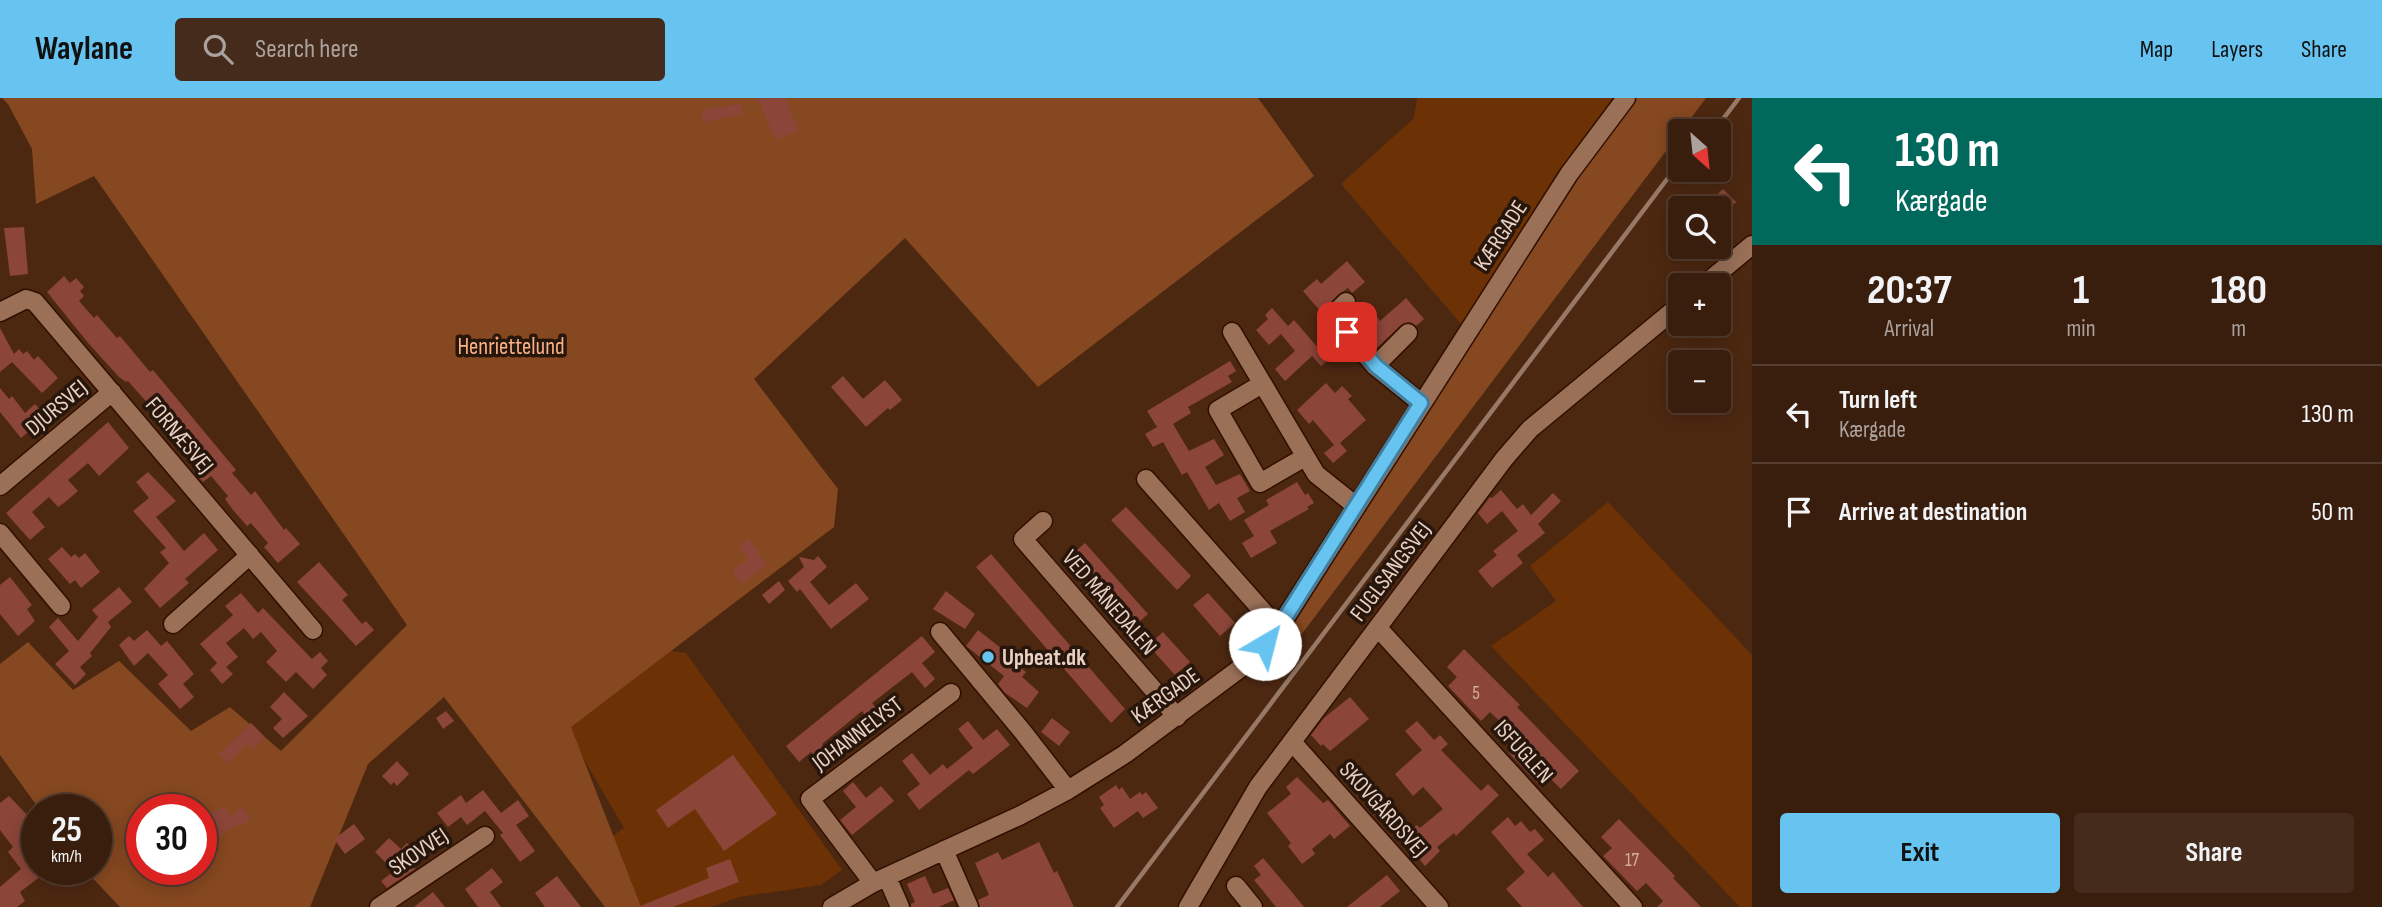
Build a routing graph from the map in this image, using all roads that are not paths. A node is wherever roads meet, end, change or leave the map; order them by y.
1 (1626, 98) edge
2 (1752, 245) edge
3 (1718, 273) edge
4 (1346, 302) dead end
5 (0, 312) edge
6 (1668, 315) edge
7 (1232, 332) dead end
8 (1408, 333) dead end
9 (1376, 366) junction
10 (1262, 384) junction
11 (112, 392) junction
12 (1421, 403) junction
13 (1306, 457) junction
14 (1146, 479) dead end
15 (0, 486) edge
16 (1356, 506) junction
17 (1043, 521) dead end
18 (0, 533) edge
19 (250, 555) junction
20 (61, 606) dead end
21 (173, 624) dead end
22 (1280, 626) junction
23 (1378, 628) junction
24 (313, 630) dead end
25 (940, 632) dead end
26 (951, 693) dead end
27 (1177, 718) junction
28 (1293, 743) junction
29 (1068, 790) junction
30 (485, 836) dead end
31 (944, 850) junction
32 (880, 880) junction
33 (1236, 886) dead end
34 (1249, 906) edge
35 (379, 907) edge
36 (832, 907) edge
37 (900, 907) edge
38 (969, 907) edge
39 (1188, 907) edge
40 (1439, 907) edge
41 (1633, 907) edge

1 - 12 street, KÆRGADE
2 - 3 street
4 - 9 street
5 - 11 street, FORNÆSVEJ
6 - 23 street, FUGLSANGSVEJ
7 - 10 street
8 - 9 street
9 - 12 street
10 - 13 street
10 - 13 street
11 - 15 street, DJURSVEJ
11 - 19 street, FORNÆSVEJ
12 - 16 street, KÆRGADE
13 - 16 street
14 - 22 street
16 - 22 street, KÆRGADE
17 - 27 street, VED MÅNEDALEN
18 - 20 street
19 - 21 street
19 - 24 street, FORNÆSVEJ
22 - 27 street, KÆRGADE
23 - 28 street, FUGLSANGSVEJ
23 - 41 street, ISFUGLEN
25 - 29 street
26 - 32 street, JOHANNELYST
27 - 29 street, KÆRGADE
28 - 39 street, FUGLSANGSVEJ
28 - 40 street, SKOVGÅRDSVEJ
29 - 31 street, KÆRGADE
30 - 35 street, SKOVVEJ
31 - 32 street, KÆRGADE
31 - 38 street
32 - 36 street, KÆRGADE
32 - 37 street
33 - 34 street

